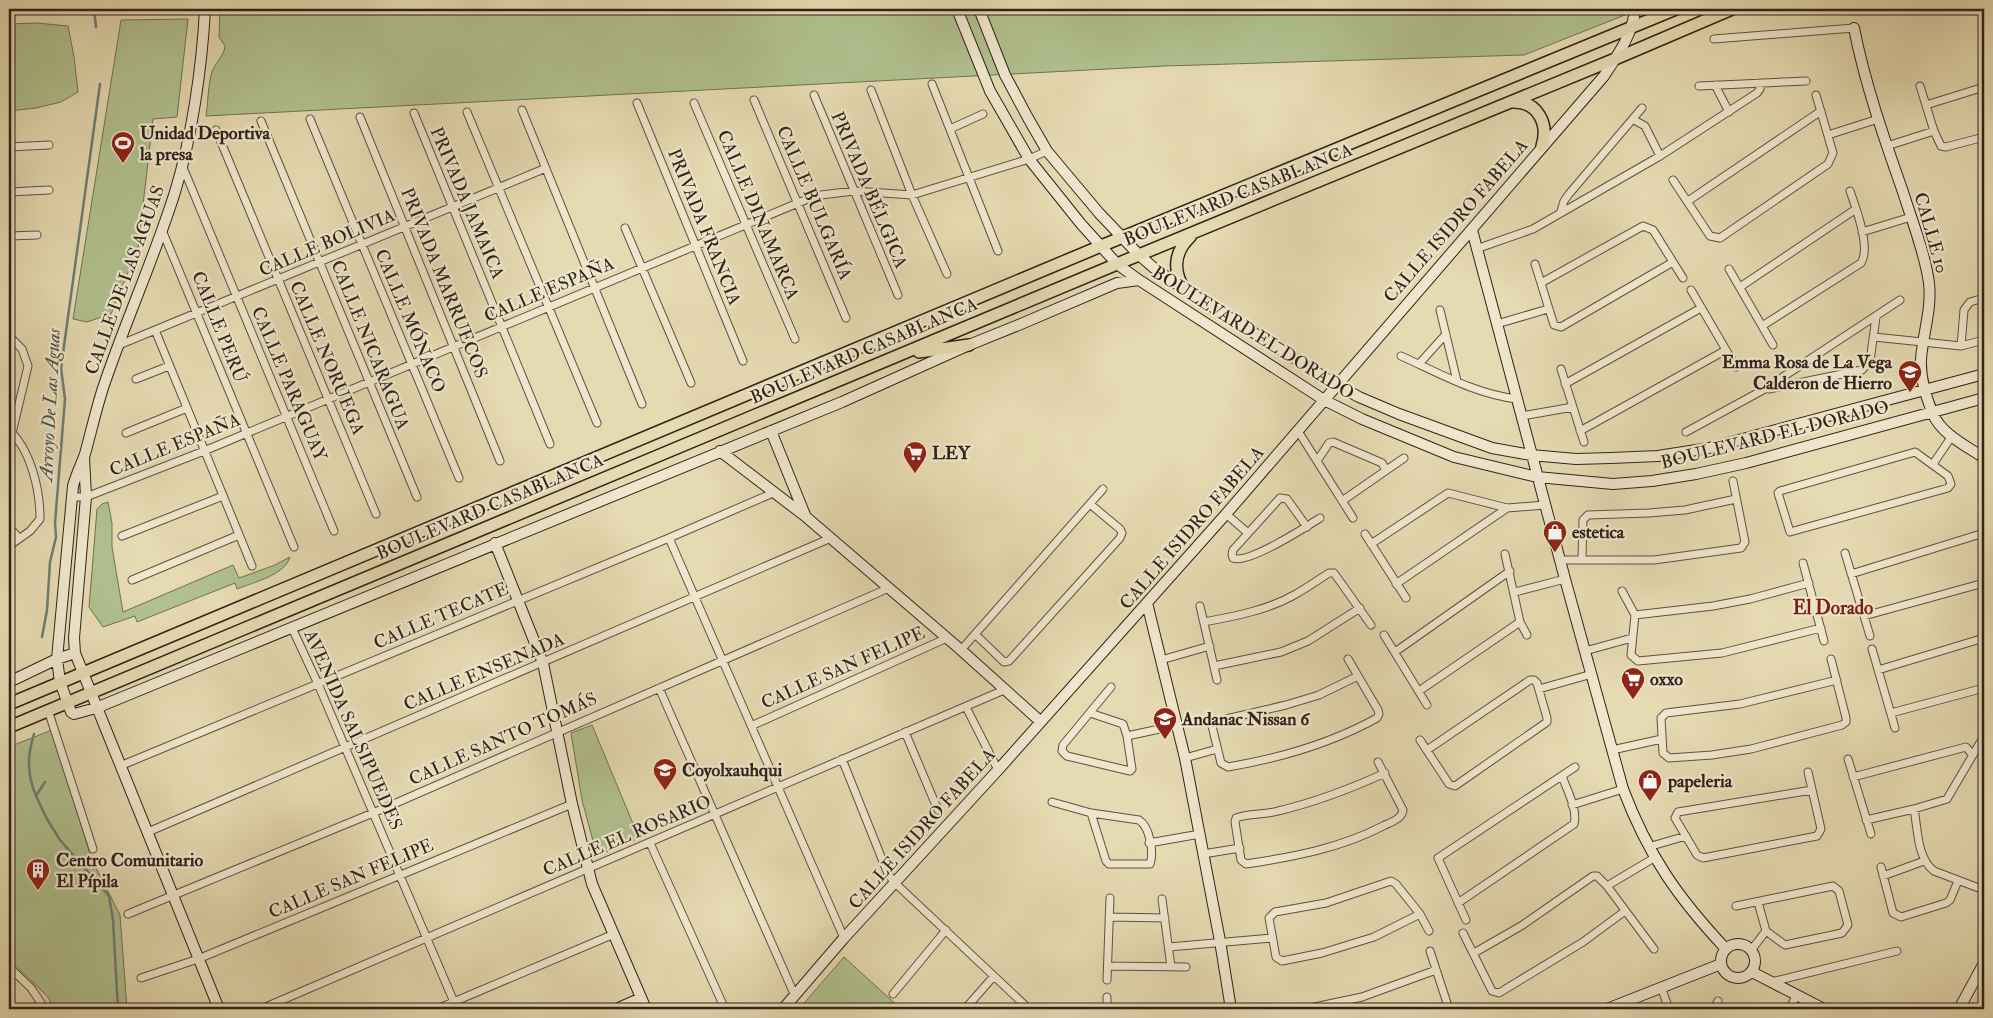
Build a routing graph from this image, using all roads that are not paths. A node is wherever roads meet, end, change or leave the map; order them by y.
1 (205, 9) edge
2 (956, 9) edge
3 (979, 9) edge
4 (1635, 9) edge
5 (1676, 9) edge
6 (1732, 9) edge
7 (1632, 27) junction
8 (1854, 28) joint
9 (1714, 39) dead end
10 (1615, 59) junction
11 (1806, 81) dead end
12 (1760, 83) junction
13 (932, 84) dead end
14 (1715, 85) junction
15 (1699, 86) dead end
16 (1920, 86) dead end
17 (1984, 87) edge
18 (872, 90) dead end
19 (1816, 95) dead end
20 (814, 96) dead end
21 (754, 100) dead end
22 (1508, 102) junction
23 (637, 103) dead end
24 (694, 103) dead end
25 (1926, 105) junction
26 (1642, 108) dead end
27 (522, 110) dead end
28 (1821, 111) junction
29 (467, 112) dead end
30 (1729, 112) junction
31 (414, 113) dead end
32 (983, 114) dead end
33 (360, 117) dead end
34 (310, 119) dead end
35 (1878, 119) junction
36 (1634, 120) junction
37 (261, 121) dead end
38 (950, 128) junction
39 (216, 130) dead end
40 (1934, 131) junction
41 (1828, 135) junction
42 (1984, 137) edge
43 (49, 145) dead end
44 (1542, 146) junction
45 (1887, 146) junction
46 (9, 147) edge
47 (1047, 151) junction
48 (1660, 156) junction
49 (1029, 158) junction
50 (182, 164) junction
51 (546, 168) junction
52 (969, 178) junction
53 (1673, 180) dead end
54 (499, 188) junction
55 (49, 190) dead end
56 (854, 191) junction
57 (1850, 191) dead end
58 (9, 192) edge
59 (912, 195) junction
60 (1688, 201) junction
61 (797, 203) junction
62 (452, 207) junction
63 (1856, 209) junction
64 (1561, 211) junction
65 (1911, 217) junction
66 (746, 224) junction
67 (406, 226) junction
68 (625, 228) dead end
69 (162, 230) junction
70 (1472, 230) junction
71 (1198, 232) junction
72 (1862, 232) junction
73 (37, 235) dead end
74 (9, 236) edge
75 (1122, 238) junction
76 (362, 244) junction
77 (695, 245) junction
78 (1101, 246) junction
79 (1476, 249) junction
80 (998, 251) dead end
81 (1139, 255) junction
82 (320, 262) junction
83 (1673, 262) junction
84 (1117, 264) junction
85 (1535, 264) dead end
86 (642, 268) junction
87 (1729, 268) dead end
88 (946, 274) dead end
89 (1683, 278) dead end
90 (278, 279) junction
91 (1139, 280) junction
92 (1541, 282) junction
93 (595, 287) junction
94 (1740, 287) junction
95 (1184, 289) junction
96 (1691, 290) dead end
97 (898, 295) dead end
98 (237, 296) junction
99 (1984, 298) edge
100 (1900, 300) dead end
101 (549, 307) junction
102 (1701, 308) junction
103 (1548, 309) junction
104 (1440, 310) dead end
105 (196, 313) junction
106 (846, 318) dead end
107 (1876, 318) junction
108 (1497, 324) junction
109 (502, 326) junction
110 (1762, 326) junction
111 (155, 330) junction
112 (1446, 334) junction
113 (9, 336) edge
114 (1874, 337) junction
115 (795, 339) dead end
116 (1984, 340) edge
117 (1924, 342) junction
118 (119, 345) junction
119 (969, 345) junction
120 (1773, 345) dead end
121 (1961, 346) junction
122 (453, 347) junction
123 (1726, 350) junction
124 (902, 355) junction
125 (1401, 356) dead end
126 (743, 361) dead end
127 (412, 364) junction
128 (1419, 364) junction
129 (170, 366) junction
130 (1736, 367) dead end
131 (1561, 369) dead end
132 (1984, 374) edge
133 (136, 379) dead end
134 (1457, 381) junction
135 (369, 382) junction
136 (691, 383) dead end
137 (1565, 384) junction
138 (1337, 385) junction
139 (1925, 389) junction
140 (1763, 390) junction
141 (1984, 398) edge
142 (328, 399) junction
143 (1517, 399) junction
144 (1324, 400) junction
145 (642, 404) dead end
146 (1573, 407) junction
147 (187, 408) junction
148 (1932, 412) junction
149 (287, 416) junction
150 (1522, 416) junction
151 (597, 422) dead end
152 (11, 431) edge
153 (771, 431) junction
154 (1298, 431) junction
155 (1580, 431) junction
156 (1686, 432) dead end
157 (126, 433) dead end
158 (246, 433) junction
159 (1952, 436) junction
160 (1584, 442) dead end
161 (550, 444) dead end
162 (204, 451) junction
163 (720, 451) junction
164 (1532, 455) junction
165 (84, 456) junction
166 (1404, 458) dead end
167 (1984, 458) edge
168 (500, 460) dead end
169 (1317, 461) junction
170 (1934, 464) junction
171 (1386, 470) junction
172 (1537, 477) junction
173 (460, 478) dead end
174 (1733, 480) dead end
175 (1102, 489) dead end
176 (773, 493) junction
177 (223, 496) junction
178 (417, 496) dead end
179 (72, 497) junction
180 (86, 497) junction
181 (1736, 499) junction
182 (1342, 501) junction
183 (1090, 504) junction
184 (1544, 505) junction
185 (1507, 508) junction
186 (376, 514) dead end
187 (1226, 514) junction
188 (805, 516) junction
189 (1320, 518) dead end
190 (1353, 518) dead end
191 (9, 527) edge
192 (1306, 527) junction
193 (334, 531) dead end
194 (1248, 533) junction
195 (1984, 533) edge
196 (1364, 534) dead end
197 (122, 536) dead end
198 (239, 536) junction
199 (20, 538) junction
200 (669, 538) junction
201 (831, 538) junction
202 (495, 543) junction
203 (1371, 544) junction
204 (9, 546) edge
205 (294, 547) dead end
206 (1845, 553) dead end
207 (1505, 554) dead end
208 (1582, 559) junction
209 (1560, 560) junction
210 (1803, 563) dead end
211 (252, 566) dead end
212 (1510, 571) junction
213 (1851, 574) junction
214 (1565, 579) junction
215 (132, 580) dead end
216 (1808, 583) junction
217 (1984, 583) edge
218 (1396, 584) junction
219 (889, 588) junction
220 (1622, 591) dead end
221 (1515, 592) junction
222 (695, 598) junction
223 (1406, 598) dead end
224 (519, 601) junction
225 (1147, 603) junction
226 (1200, 606) dead end
227 (1360, 608) junction
228 (1635, 615) junction
229 (1864, 616) junction
230 (1204, 622) junction
231 (1520, 622) junction
232 (1371, 625) dead end
233 (292, 628) junction
234 (1821, 628) junction
235 (976, 635) junction
236 (1384, 635) dead end
237 (1527, 635) dead end
238 (1870, 636) dead end
239 (947, 638) junction
240 (1632, 638) junction
241 (1984, 638) edge
242 (1824, 641) dead end
243 (1210, 646) junction
244 (1872, 648) dead end
245 (961, 650) junction
246 (1585, 651) junction
247 (1394, 652) junction
248 (75, 653) junction
249 (57, 658) junction
250 (1348, 659) dead end
251 (1831, 659) dead end
252 (1161, 660) junction
253 (723, 661) junction
254 (543, 663) junction
255 (1214, 666) junction
256 (1878, 670) junction
257 (82, 673) junction
258 (1592, 674) junction
259 (1358, 676) junction
260 (1217, 680) dead end
261 (1836, 680) junction
262 (9, 682) edge
263 (60, 682) junction
264 (318, 684) junction
265 (659, 688) junction
266 (1111, 688) dead end
267 (1984, 688) edge
268 (1539, 689) junction
269 (1004, 690) junction
270 (1419, 691) junction
271 (90, 692) junction
272 (67, 702) junction
273 (9, 704) edge
274 (1427, 705) dead end
275 (966, 707) junction
276 (96, 708) junction
277 (48, 710) junction
278 (1090, 713) junction
279 (1891, 714) junction
280 (1041, 722) junction
281 (1178, 725) junction
282 (751, 726) junction
283 (9, 727) edge
284 (1895, 728) dead end
285 (558, 731) junction
286 (905, 732) junction
287 (1127, 736) junction
288 (1984, 736) edge
289 (1662, 739) junction
290 (1420, 740) dead end
291 (345, 748) junction
292 (1217, 749) junction
293 (1427, 750) junction
294 (1612, 750) junction
295 (1972, 754) junction
296 (1185, 758) junction
297 (1848, 758) dead end
298 (842, 759) junction
299 (1378, 762) dead end
300 (120, 766) junction
301 (1575, 767) dead end
302 (998, 770) junction
303 (1808, 772) dead end
304 (1385, 773) junction
305 (1562, 776) junction
306 (1854, 777) junction
307 (778, 787) junction
308 (1623, 789) junction
309 (1812, 790) junction
310 (1052, 802) dead end
311 (572, 804) junction
312 (1572, 805) junction
313 (1914, 809) junction
314 (938, 810) dead end
315 (373, 812) junction
316 (1091, 813) junction
317 (714, 814) junction
318 (1866, 820) junction
319 (148, 832) junction
320 (1200, 834) junction
321 (1871, 834) dead end
322 (1686, 836) junction
323 (650, 843) junction
324 (1150, 843) junction
325 (1648, 847) junction
326 (1240, 848) junction
327 (93, 849) dead end
328 (1203, 854) junction
329 (1654, 858) junction
330 (1924, 861) junction
331 (1881, 867) dead end
332 (588, 870) junction
333 (400, 875) junction
334 (1883, 876) junction
335 (1958, 880) junction
336 (895, 883) junction
337 (1607, 886) junction
338 (1984, 890) edge
339 (173, 895) junction
340 (1110, 898) dead end
341 (1162, 899) dead end
342 (1758, 902) junction
343 (1458, 903) junction
344 (1736, 906) dead end
345 (1625, 911) junction
346 (128, 914) dead end
347 (1420, 914) junction
348 (1109, 917) junction
349 (1165, 918) junction
350 (1466, 920) dead end
351 (946, 930) junction
352 (1429, 931) dead end
353 (1766, 931) junction
354 (1463, 933) dead end
355 (614, 934) junction
356 (427, 938) junction
357 (844, 938) junction
358 (1272, 938) junction
359 (1220, 942) junction
360 (1169, 946) junction
361 (1654, 949) dead end
362 (1726, 949) junction
363 (1752, 949) junction
364 (1430, 951) dead end
365 (1897, 951) dead end
366 (1474, 953) junction
367 (198, 959) junction
368 (1721, 964) junction
369 (1984, 964) edge
370 (1108, 966) junction
371 (9, 967) edge
372 (1171, 967) junction
373 (1186, 967) dead end
374 (1436, 970) junction
375 (1752, 972) junction
376 (994, 976) junction
377 (141, 978) dead end
378 (1107, 980) dead end
379 (1771, 982) junction
380 (1661, 987) junction
381 (893, 994) dead end
382 (1797, 995) junction
383 (795, 996) junction
384 (1107, 997) dead end
385 (641, 998) junction
386 (1718, 1001) dead end
387 (456, 1006) edge
388 (45, 1009) edge
389 (219, 1009) edge
390 (261, 1009) edge
391 (437, 1009) edge
392 (616, 1009) edge
393 (646, 1009) edge
394 (724, 1009) edge
395 (783, 1009) edge
396 (965, 1009) edge
397 (1029, 1009) edge
398 (1107, 1009) edge
399 (1231, 1009) edge
400 (1305, 1009) edge
401 (1449, 1009) edge
402 (1607, 1009) edge
403 (1669, 1009) edge
404 (1714, 1009) edge
405 (1789, 1009) edge
406 (1824, 1009) edge
407 (1959, 1009) edge

1 - 50 street, CALLE DE LAS AGUAS
2 - 49 street, BOULEVARD EL DORADO
3 - 47 street, BOULEVARD EL DORADO
4 - 7 street, CALLE ISIDRO FABELA
5 - 7 main road, BOULEVARD CASABLANCA
6 - 10 main road, BOULEVARD CASABLANCA
7 - 10 street, CALLE ISIDRO FABELA
7 - 75 main road, BOULEVARD CASABLANCA
8 - 9 street
8 - 35 street, CALLE 10
10 - 22 main road, BOULEVARD CASABLANCA
10 - 44 street, CALLE ISIDRO FABELA
11 - 12 street
12 - 14 street
12 - 30 street
13 - 38 street
14 - 15 street
14 - 30 street
16 - 25 street
17 - 25 street
18 - 59 street
19 - 28 street
20 - 56 street, PRIVADA BÉLGICA
21 - 61 street, CALLE BULGARÍA
22 - 44 main road
22 - 71 main road, BOULEVARD CASABLANCA
23 - 77 street, PRIVADA FRANCIA
24 - 66 street, CALLE DINAMARCA
25 - 40 street
26 - 36 street
27 - 51 street
28 - 41 street
28 - 60 street
29 - 54 street
30 - 48 street
31 - 62 street, PRIVADA JAMAICA
32 - 38 street
33 - 67 street, PRIVADA MARRUECOS
34 - 76 street, CALLE MÓNACO
35 - 41 street
35 - 45 street, CALLE 10
36 - 48 street
36 - 64 street
37 - 82 street, CALLE NICARAGUA
38 - 52 street
39 - 90 street, CALLE NORUEGA
40 - 42 street
40 - 45 street
41 - 60 street
43 - 46 street
44 - 70 street, CALLE ISIDRO FABELA
45 - 65 street, CALLE 10
47 - 49 street, CALLE ESPAÑA
47 - 75 street, BOULEVARD EL DORADO
48 - 64 street
49 - 52 street, CALLE ESPAÑA
49 - 78 street, BOULEVARD EL DORADO
50 - 69 street, CALLE DE LAS AGUAS
50 - 98 street, CALLE PARAGUAY
51 - 54 street, CALLE BOLIVIA
51 - 93 street
52 - 59 street, CALLE ESPAÑA
52 - 80 street
53 - 60 street
54 - 62 street, CALLE BOLIVIA
54 - 101 street
55 - 58 street
56 - 59 street, CALLE ESPAÑA
56 - 61 street, CALLE ESPAÑA
56 - 97 street, PRIVADA BÉLGICA
57 - 63 street
59 - 88 street
61 - 66 street, CALLE ESPAÑA
61 - 106 street, CALLE BULGARÍA
62 - 67 street, CALLE BOLIVIA
62 - 109 street, PRIVADA JAMAICA
63 - 72 street
63 - 94 street
64 - 79 street
65 - 72 street
65 - 117 street, CALLE 10
66 - 77 street, CALLE ESPAÑA
66 - 115 street, CALLE DINAMARCA
67 - 76 street, CALLE BOLIVIA
67 - 122 street, PRIVADA MARRUECOS
68 - 86 street
69 - 105 street, CALLE PERÚ
69 - 118 street, CALLE DE LAS AGUAS
70 - 79 street
70 - 138 street, CALLE ISIDRO FABELA
71 - 81 main road, BOULEVARD CASABLANCA
71 - 95 main road
72 - 110 street
73 - 74 street
75 - 78 main road, BOULEVARD CASABLANCA
75 - 81 street, BOULEVARD EL DORADO
76 - 82 street, CALLE BOLIVIA
76 - 127 street, CALLE MÓNACO
77 - 86 street, CALLE ESPAÑA
77 - 126 street, PRIVADA FRANCIA
78 - 84 street, BOULEVARD EL DORADO
78 - 257 main road, BOULEVARD CASABLANCA
79 - 108 street
81 - 84 main road, BOULEVARD CASABLANCA
81 - 95 street, BOULEVARD EL DORADO
82 - 90 street, CALLE BOLIVIA
82 - 135 street, CALLE NICARAGUA
83 - 89 street
83 - 92 street
83 - 103 street
84 - 91 street, BOULEVARD EL DORADO
84 - 124 main road, BOULEVARD CASABLANCA
85 - 92 street
86 - 93 street, CALLE ESPAÑA
86 - 136 street
87 - 94 street
90 - 98 street, CALLE BOLIVIA
90 - 142 street, CALLE NORUEGA
91 - 119 street
91 - 144 street, BOULEVARD EL DORADO
92 - 103 street
93 - 101 street, CALLE ESPAÑA
93 - 145 street
94 - 110 street
95 - 138 street, BOULEVARD EL DORADO
96 - 102 street
98 - 105 street, CALLE BOLIVIA
98 - 149 street, CALLE PARAGUAY
99 - 121 street
100 - 107 street
101 - 109 street, CALLE ESPAÑA
101 - 151 street
102 - 123 street
102 - 137 street
103 - 108 street
104 - 112 street
105 - 111 street, CALLE BOLIVIA
105 - 158 street, CALLE PERÚ
107 - 114 street
107 - 140 street
108 - 143 street
109 - 122 street, CALLE ESPAÑA
109 - 161 street, PRIVADA JAMAICA
110 - 120 street
111 - 118 street, CALLE BOLIVIA
111 - 129 street
112 - 128 street
112 - 134 street
113 - 152 street
114 - 117 street
114 - 140 street
116 - 121 street
117 - 121 street
117 - 139 street, CALLE 10
118 - 165 street, CALLE DE LAS AGUAS
119 - 124 main road
119 - 153 street
122 - 127 street, CALLE ESPAÑA
122 - 168 street, PRIVADA MARRUECOS
123 - 130 street
123 - 155 street
124 - 271 main road, BOULEVARD CASABLANCA
125 - 128 street
127 - 135 street, CALLE ESPAÑA
127 - 173 street, CALLE MÓNACO
128 - 134 street
129 - 133 street
129 - 147 street
131 - 137 street
132 - 139 street, BOULEVARD EL DORADO
134 - 143 street
135 - 142 street, CALLE ESPAÑA
135 - 178 street, CALLE NICARAGUA
137 - 146 street
138 - 144 street, CALLE ISIDRO FABELA
138 - 164 street, BOULEVARD EL DORADO
139 - 148 street, CALLE 10
139 - 164 street, BOULEVARD EL DORADO
140 - 156 street
141 - 148 street, BOULEVARD EL DORADO
142 - 149 street, CALLE ESPAÑA
142 - 186 street, CALLE NORUEGA
143 - 150 street
144 - 154 street, CALLE ISIDRO FABELA
144 - 172 street, BOULEVARD EL DORADO
146 - 150 street
146 - 155 street
147 - 157 street
147 - 162 street
148 - 159 street, CALLE 10
148 - 172 street, BOULEVARD EL DORADO
149 - 158 street, CALLE ESPAÑA
149 - 193 street, CALLE PARAGUAY
150 - 164 street
152 - 199 street
153 - 163 street
153 - 188 street
154 - 169 street
154 - 187 street, CALLE ISIDRO FABELA
155 - 160 street
158 - 162 street, CALLE ESPAÑA
158 - 205 street, CALLE PERÚ
159 - 167 street, CALLE 10
159 - 170 street
162 - 177 street
162 - 180 street, CALLE ESPAÑA
163 - 176 street
163 - 202 street
164 - 172 street
165 - 179 street, CALLE DE LAS AGUAS
165 - 180 street, CALLE DE LAS AGUAS
166 - 171 street
169 - 171 street
169 - 182 street
170 - 170 street
171 - 182 street
172 - 184 street
174 - 181 street
175 - 183 street
176 - 188 street
176 - 200 street, CALLE TECATE
177 - 197 street
177 - 198 street
179 - 180 street, CALLE ESPAÑA
179 - 249 street, CALLE DE LAS AGUAS
180 - 248 street, CALLE DE LAS AGUAS
181 - 208 street
181 - 208 street
182 - 190 street
183 - 235 street
183 - 235 street
184 - 185 street
184 - 209 street
185 - 203 street
185 - 218 street
187 - 194 street
187 - 225 street, CALLE ISIDRO FABELA
188 - 201 street
189 - 192 street
191 - 199 street
192 - 194 street
192 - 194 street
195 - 213 street
196 - 203 street
198 - 211 street
198 - 215 street
199 - 204 street
200 - 222 street
200 - 224 street, CALLE TECATE
201 - 219 street
201 - 222 street, CALLE ENSENADA
202 - 224 street
202 - 233 street
203 - 218 street
206 - 213 street
207 - 212 street
208 - 209 street
209 - 214 street
210 - 216 street
212 - 221 street
212 - 247 street
213 - 229 street
214 - 221 street
214 - 246 street
216 - 228 street
216 - 234 street
217 - 229 street
218 - 223 street
219 - 239 street
219 - 253 street, CALLE SANTO TOMÁS
220 - 228 street
221 - 231 street
222 - 253 street
222 - 254 street, CALLE ENSENADA
224 - 254 street
224 - 264 street, CALLE TECATE
225 - 252 street
225 - 280 street, CALLE ISIDRO FABELA
226 - 230 street
227 - 230 street
227 - 232 street
227 - 255 street
228 - 240 street
229 - 238 street
230 - 243 street
231 - 237 street
231 - 270 street
233 - 264 street, AVENIDA SALSIPUEDES
233 - 276 street
234 - 240 street
234 - 242 street
235 - 245 street
236 - 247 street
239 - 245 street
239 - 282 street, CALLE SAN FELIPE
240 - 246 street
241 - 256 street
243 - 252 street
243 - 255 street
244 - 256 street
245 - 269 street
246 - 258 street
247 - 270 street
248 - 249 street
248 - 257 street, CALLE DE LAS AGUAS
249 - 262 street
249 - 263 street, CALLE DE LAS AGUAS
250 - 259 street
251 - 261 street
252 - 281 street
253 - 265 street, CALLE SANTO TOMÁS
253 - 282 street
254 - 285 street
254 - 291 street, CALLE ENSENADA
255 - 260 street
256 - 279 street
257 - 263 main road, BOULEVARD CASABLANCA
257 - 271 street, CALLE DE LAS AGUAS
258 - 268 street
258 - 294 street
259 - 292 street
259 - 292 street
261 - 289 street
261 - 289 street
263 - 272 street, CALLE DE LAS AGUAS
263 - 273 main road, BOULEVARD CASABLANCA
264 - 291 street, AVENIDA SALSIPUEDES
264 - 300 street, CALLE TECATE
265 - 285 street, CALLE SANTO TOMÁS
265 - 317 street
266 - 278 street
267 - 279 street
268 - 293 street
268 - 293 street
269 - 275 street, CALLE EL ROSARIO
269 - 280 street
270 - 274 street
271 - 272 main road, BOULEVARD CASABLANCA
271 - 276 street, CALLE DE LAS AGUAS
272 - 276 street
272 - 277 main road, BOULEVARD CASABLANCA
275 - 286 street, CALLE EL ROSARIO
275 - 302 street
276 - 300 street, CALLE DE LAS AGUAS
277 - 283 main road, BOULEVARD CASABLANCA
277 - 327 street
278 - 287 street
278 - 287 street
279 - 284 street
280 - 302 street, CALLE ISIDRO FABELA
281 - 287 street
281 - 296 street
282 - 307 street
285 - 311 street
285 - 315 street, CALLE SANTO TOMÁS
286 - 298 street, CALLE EL ROSARIO
286 - 314 street
288 - 295 street
289 - 294 street
290 - 293 street
291 - 315 street, AVENIDA SALSIPUEDES
291 - 319 street, CALLE ENSENADA
292 - 296 street
294 - 308 street
295 - 306 street
295 - 313 street
296 - 320 street
297 - 306 street
298 - 307 street, CALLE EL ROSARIO
298 - 336 street
299 - 304 street
300 - 319 street, CALLE DE LAS AGUAS
301 - 305 street
302 - 336 street, CALLE ISIDRO FABELA
303 - 309 street
304 - 326 street
304 - 326 street
305 - 312 street
305 - 343 street
306 - 318 street
307 - 317 street, CALLE EL ROSARIO
307 - 357 street
308 - 312 street
308 - 325 street
309 - 322 street
309 - 322 street
310 - 316 street
311 - 332 street
311 - 333 street, CALLE SAN FELIPE
312 - 343 street
313 - 318 street
313 - 330 street
315 - 333 street, AVENIDA SALSIPUEDES
315 - 339 street, CALLE SANTO TOMÁS
316 - 324 street
316 - 324 street
317 - 323 street, CALLE EL ROSARIO
317 - 383 street
318 - 321 street
319 - 339 street, CALLE DE LAS AGUAS
320 - 324 street
320 - 328 street
322 - 325 street
323 - 332 street, CALLE EL ROSARIO
323 - 394 street
325 - 329 street
326 - 328 street
328 - 359 street
329 - 337 street
329 - 362 street
330 - 334 street
330 - 335 street
331 - 334 street
332 - 355 street
332 - 356 street, CALLE EL ROSARIO
333 - 356 street, AVENIDA SALSIPUEDES
333 - 367 street, CALLE SAN FELIPE
334 - 335 street
335 - 338 street
336 - 351 street
336 - 357 street, CALLE ISIDRO FABELA
337 - 345 street
337 - 366 street
339 - 346 street, CALLE SANTO TOMÁS
339 - 367 street, CALLE DE LAS AGUAS
340 - 348 street
341 - 349 street
342 - 344 street
342 - 353 street
342 - 353 street
343 - 350 street
345 - 361 street
345 - 366 street
347 - 352 street
347 - 358 street
347 - 358 street
348 - 349 street
348 - 370 street
349 - 360 street
351 - 376 street
351 - 381 street
353 - 363 street
354 - 366 street
355 - 385 street
355 - 387 street
356 - 387 street, AVENIDA SALSIPUEDES
356 - 390 street, CALLE EL ROSARIO
357 - 383 street, CALLE ISIDRO FABELA
358 - 359 street
359 - 360 street
359 - 399 street
360 - 372 street
362 - 363 street
362 - 368 street
363 - 375 street
364 - 374 street
365 - 379 street
367 - 377 street, CALLE SAN FELIPE
367 - 389 street, CALLE DE LAS AGUAS
368 - 375 street
368 - 380 street
369 - 407 street
370 - 372 street
370 - 378 street
371 - 388 street
372 - 373 street
374 - 400 street
374 - 401 street
375 - 379 street
376 - 396 street
376 - 397 street
379 - 382 street
380 - 402 street
380 - 403 street
382 - 405 street
382 - 406 street
383 - 395 street, CALLE ISIDRO FABELA
384 - 398 street
385 - 392 street
385 - 393 street
386 - 404 street
387 - 391 street

